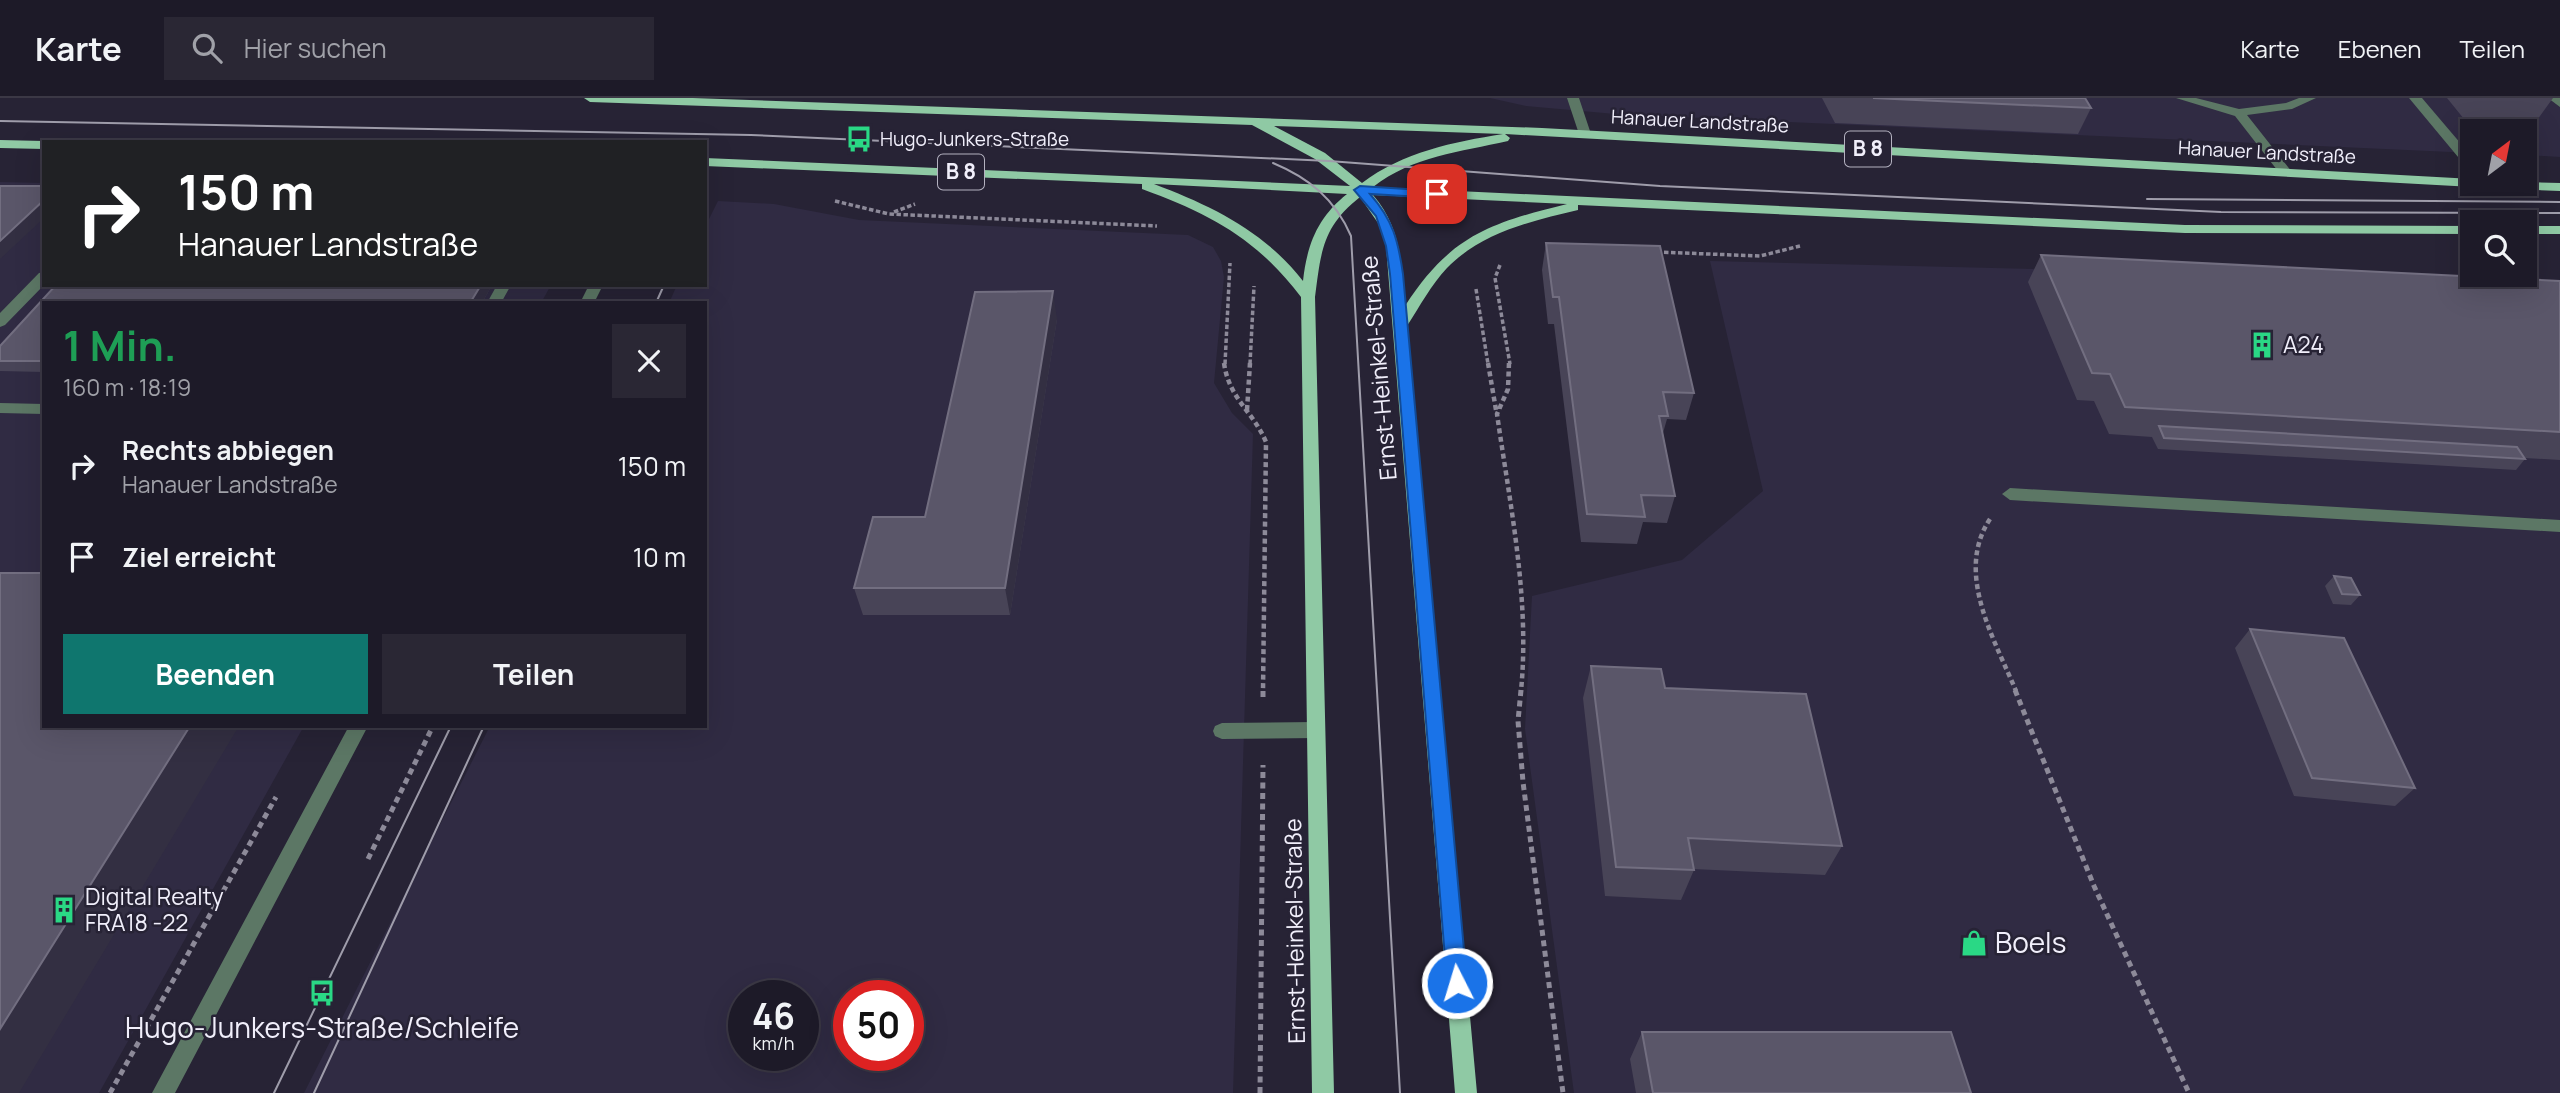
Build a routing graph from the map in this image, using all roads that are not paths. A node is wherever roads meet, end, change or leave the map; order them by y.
1 (590, 98) edge
2 (1573, 98) edge
3 (2182, 98) edge
4 (2310, 98) edge
5 (2415, 98) edge
6 (2554, 98) edge
7 (686, 99) edge
8 (2560, 103) edge
9 (2239, 113) junction
10 (1247, 119) junction
11 (1542, 132) junction
12 (1585, 134) junction
13 (0, 144) edge
14 (42, 145) edge
15 (2460, 151) edge
16 (707, 163) edge
17 (2286, 172) junction
18 (1127, 179) junction
19 (2460, 182) edge
20 (2538, 186) edge
21 (2560, 187) edge
22 (1360, 190) junction
23 (1593, 203) junction
24 (2460, 230) edge
25 (2537, 230) edge
26 (2560, 230) edge
27 (42, 278) edge
28 (1308, 297) junction
29 (0, 322) edge
30 (1401, 324) junction
31 (0, 408) edge
32 (42, 409) edge
33 (2010, 494) road end
34 (2560, 526) edge
35 (358, 728) edge
36 (1316, 730) junction
37 (1222, 731) dead end
38 (163, 1093) edge
39 (1323, 1093) edge
40 (1466, 1093) edge

1 - 7 main road, Hanauer Landstraße / B 8
2 - 12 street
3 - 9 street
4 - 9 street
5 - 15 street
6 - 8 street
7 - 10 main road, Hanauer Landstraße / B 8
9 - 17 street
10 - 11 main road, Hanauer Landstraße / B 8
10 - 22 main road
11 - 12 main road, Hanauer Landstraße / B 8
11 - 22 main road
12 - 17 main road, Hanauer Landstraße / B 8
13 - 14 main road
16 - 18 main road, B 8
17 - 19 main road, Hanauer Landstraße / B 8
18 - 22 main road, B 8
18 - 28 main road
20 - 21 main road
22 - 23 main road, B 8
22 - 28 main road, Ernst-Heinkel-Straße
22 - 30 main road, Ernst-Heinkel-Straße
23 - 24 main road, B 8
23 - 30 main road
25 - 26 main road
27 - 29 street
28 - 36 main road, Ernst-Heinkel-Straße
30 - 40 main road, Ernst-Heinkel-Straße
31 - 32 street
33 - 34 street
35 - 38 street
36 - 37 street
36 - 39 main road, Ernst-Heinkel-Straße

